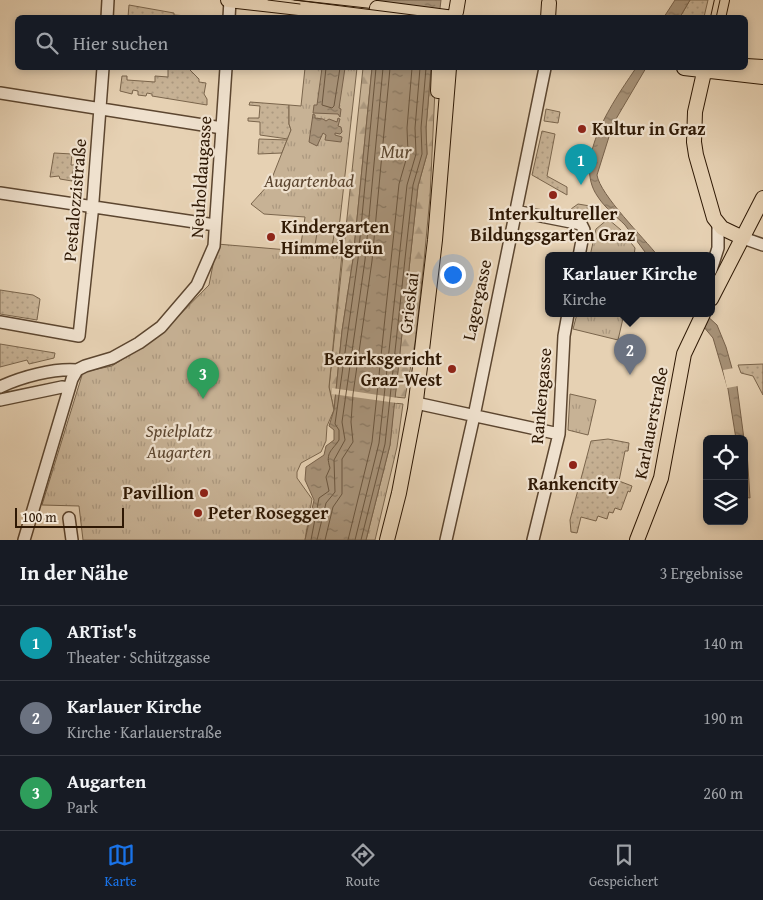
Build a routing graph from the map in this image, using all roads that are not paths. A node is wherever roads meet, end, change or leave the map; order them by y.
1 (108, 0) edge
2 (229, 0) edge
3 (314, 0) edge
4 (722, 0) edge
5 (549, 3) dead end
6 (357, 9) junction
7 (456, 10) edge
8 (107, 15) edge
9 (229, 15) edge
10 (378, 15) edge
11 (548, 15) edge
12 (719, 15) edge
13 (748, 66) edge
14 (763, 67) edge
15 (103, 70) edge
16 (226, 70) edge
17 (439, 70) edge
18 (449, 70) edge
19 (457, 70) edge
20 (545, 70) edge
21 (704, 70) edge
22 (711, 70) edge
23 (763, 77) edge
24 (0, 93) edge
25 (100, 108) junction
26 (222, 128) junction
27 (441, 177) junction
28 (0, 193) edge
29 (763, 198) edge
30 (93, 207) junction
31 (515, 211) junction
32 (215, 225) junction
33 (718, 225) junction
34 (743, 238) junction
35 (763, 245) edge
36 (580, 252) edge
37 (715, 257) edge
38 (715, 290) edge
39 (567, 317) edge
40 (700, 318) edge
41 (0, 322) edge
42 (77, 370) junction
43 (0, 387) edge
44 (69, 388) junction
45 (0, 400) edge
46 (416, 403) junction
47 (474, 416) junction
48 (559, 434) junction
49 (69, 518) dead end
50 (24, 540) edge
51 (72, 540) edge
52 (387, 540) edge
53 (446, 540) edge
54 (533, 540) edge
55 (637, 540) edge

1 - 8 street
2 - 6 main road
2 - 9 street
3 - 6 main road
4 - 12 main road
5 - 11 main road
6 - 7 main road
6 - 10 main road
13 - 14 main road
15 - 25 street, Pestalozzistraße
16 - 26 street, Neuholdaugasse
17 - 27 main road
18 - 27 main road, Grieskai
19 - 27 main road
20 - 31 street, Lagergasse
21 - 33 main road
22 - 23 main road
24 - 25 street
25 - 26 street
25 - 30 street, Pestalozzistraße
26 - 32 street, Neuholdaugasse
27 - 46 main road, Grieskai
28 - 30 street
29 - 34 main road
30 - 32 street
30 - 41 street, Pestalozzistraße
31 - 36 street
31 - 47 street, Lagergasse
32 - 42 street, Neuholdaugasse
33 - 34 main road
33 - 37 street
34 - 35 street
34 - 38 main road
39 - 48 street, Rankengasse
40 - 55 main road, Karlauerstraße
42 - 43 street, Neuholdaugasse
42 - 44 street
44 - 45 street
44 - 50 street
46 - 47 street
46 - 52 main road, Grieskai
47 - 48 street
47 - 53 street, Lagergasse
48 - 54 street, Rankengasse
49 - 51 street

